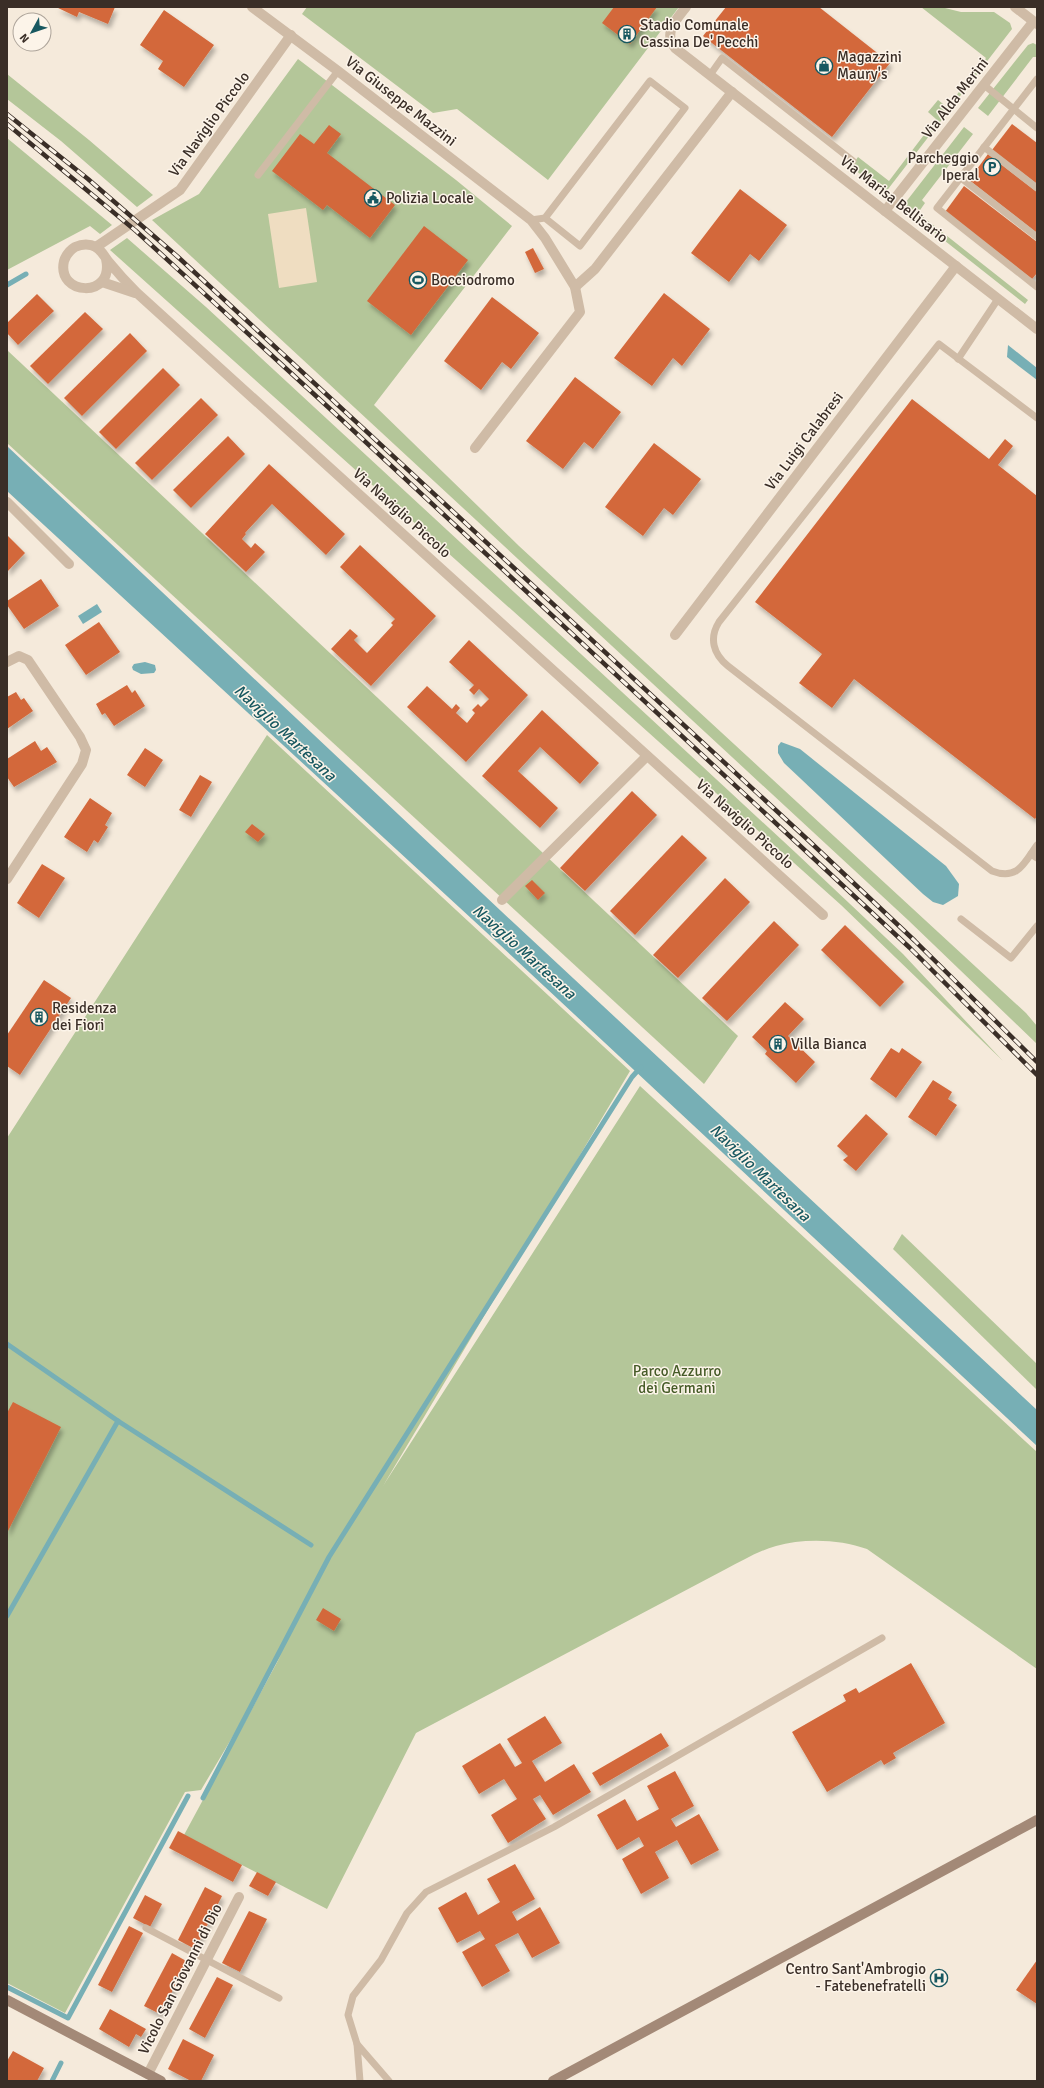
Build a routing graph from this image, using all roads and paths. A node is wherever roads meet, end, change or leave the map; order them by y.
1 (252, 7) edge
2 (686, 7) edge
3 (1015, 7) edge
4 (1035, 23) edge
5 (291, 35) junction
6 (338, 71) junction
7 (710, 75) junction
8 (1037, 79) edge
9 (984, 85) junction
10 (732, 92) junction
11 (1013, 110) junction
12 (1037, 128) edge
13 (984, 147) junction
14 (853, 161) dead end
15 (258, 175) dead end
16 (961, 178) junction
17 (1037, 188) edge
18 (885, 211) junction
19 (545, 218) junction
20 (531, 220) junction
21 (1037, 237) edge
22 (96, 247) junction
23 (106, 259) junction
24 (956, 266) junction
25 (102, 282) junction
26 (1037, 286) edge
27 (575, 287) junction
28 (136, 293) junction
29 (998, 299) junction
30 (1037, 329) edge
31 (958, 359) junction
32 (1037, 418) edge
33 (475, 448) dead end
34 (7, 502) edge
35 (69, 564) dead end
36 (675, 635) dead end
37 (7, 662) edge
38 (647, 756) junction
39 (1037, 845) edge
40 (1030, 854) junction
41 (1037, 858) edge
42 (7, 879) edge
43 (502, 900) dead end
44 (823, 915) dead end
45 (961, 919) dead end
46 (1037, 926) edge
47 (882, 1638) dead end
48 (1037, 1820) edge
49 (239, 1897) dead end
50 (146, 1928) dead end
51 (207, 1960) junction
52 (279, 1998) dead end
53 (7, 2000) edge
54 (357, 2044) junction
55 (148, 2074) junction
56 (160, 2081) edge
57 (360, 2081) edge
58 (389, 2081) edge
59 (553, 2081) edge

1 - 5 street, Via Giuseppe Mazzini
2 - 7 street, Via Marisa Bellisario
3 - 4 street
4 - 9 street, Via Alda Merini
5 - 6 street, Via Giuseppe Mazzini
5 - 22 street, Via Naviglio Piccolo
6 - 15 lane
6 - 20 street, Via Giuseppe Mazzini
7 - 10 street, Via Marisa Bellisario
7 - 14 lane
8 - 11 lane
9 - 11 lane
9 - 18 street, Via Alda Merini
10 - 18 street, Via Marisa Bellisario
10 - 27 street
11 - 12 lane
11 - 13 lane
13 - 16 lane
13 - 17 lane
16 - 21 lane
16 - 26 lane
18 - 24 street, Via Marisa Bellisario
19 - 19 lane
19 - 20 lane
20 - 27 street, Via Giuseppe Mazzini
22 - 23 street, Via Naviglio Piccolo
22 - 25 street
23 - 25 street
23 - 28 street, Via Naviglio Piccolo
24 - 29 street, Via Marisa Bellisario
24 - 36 street, Via Luigi Calabresi
25 - 28 street, Via Naviglio Piccolo
27 - 33 street
28 - 38 street, Via Naviglio Piccolo
29 - 30 street, Via Marisa Bellisario
29 - 31 lane
31 - 32 lane
31 - 40 lane
34 - 35 street
37 - 42 street
38 - 43 street
38 - 44 street, Via Naviglio Piccolo
39 - 40 lane
40 - 41 lane
45 - 46 lane
47 - 54 lane
48 - 59 main road
49 - 51 street, Vicolo San Giovanni di Dio
50 - 51 lane
51 - 52 lane
51 - 55 street, Vicolo San Giovanni di Dio
53 - 55 main road
54 - 57 lane
54 - 58 lane
55 - 56 main road

